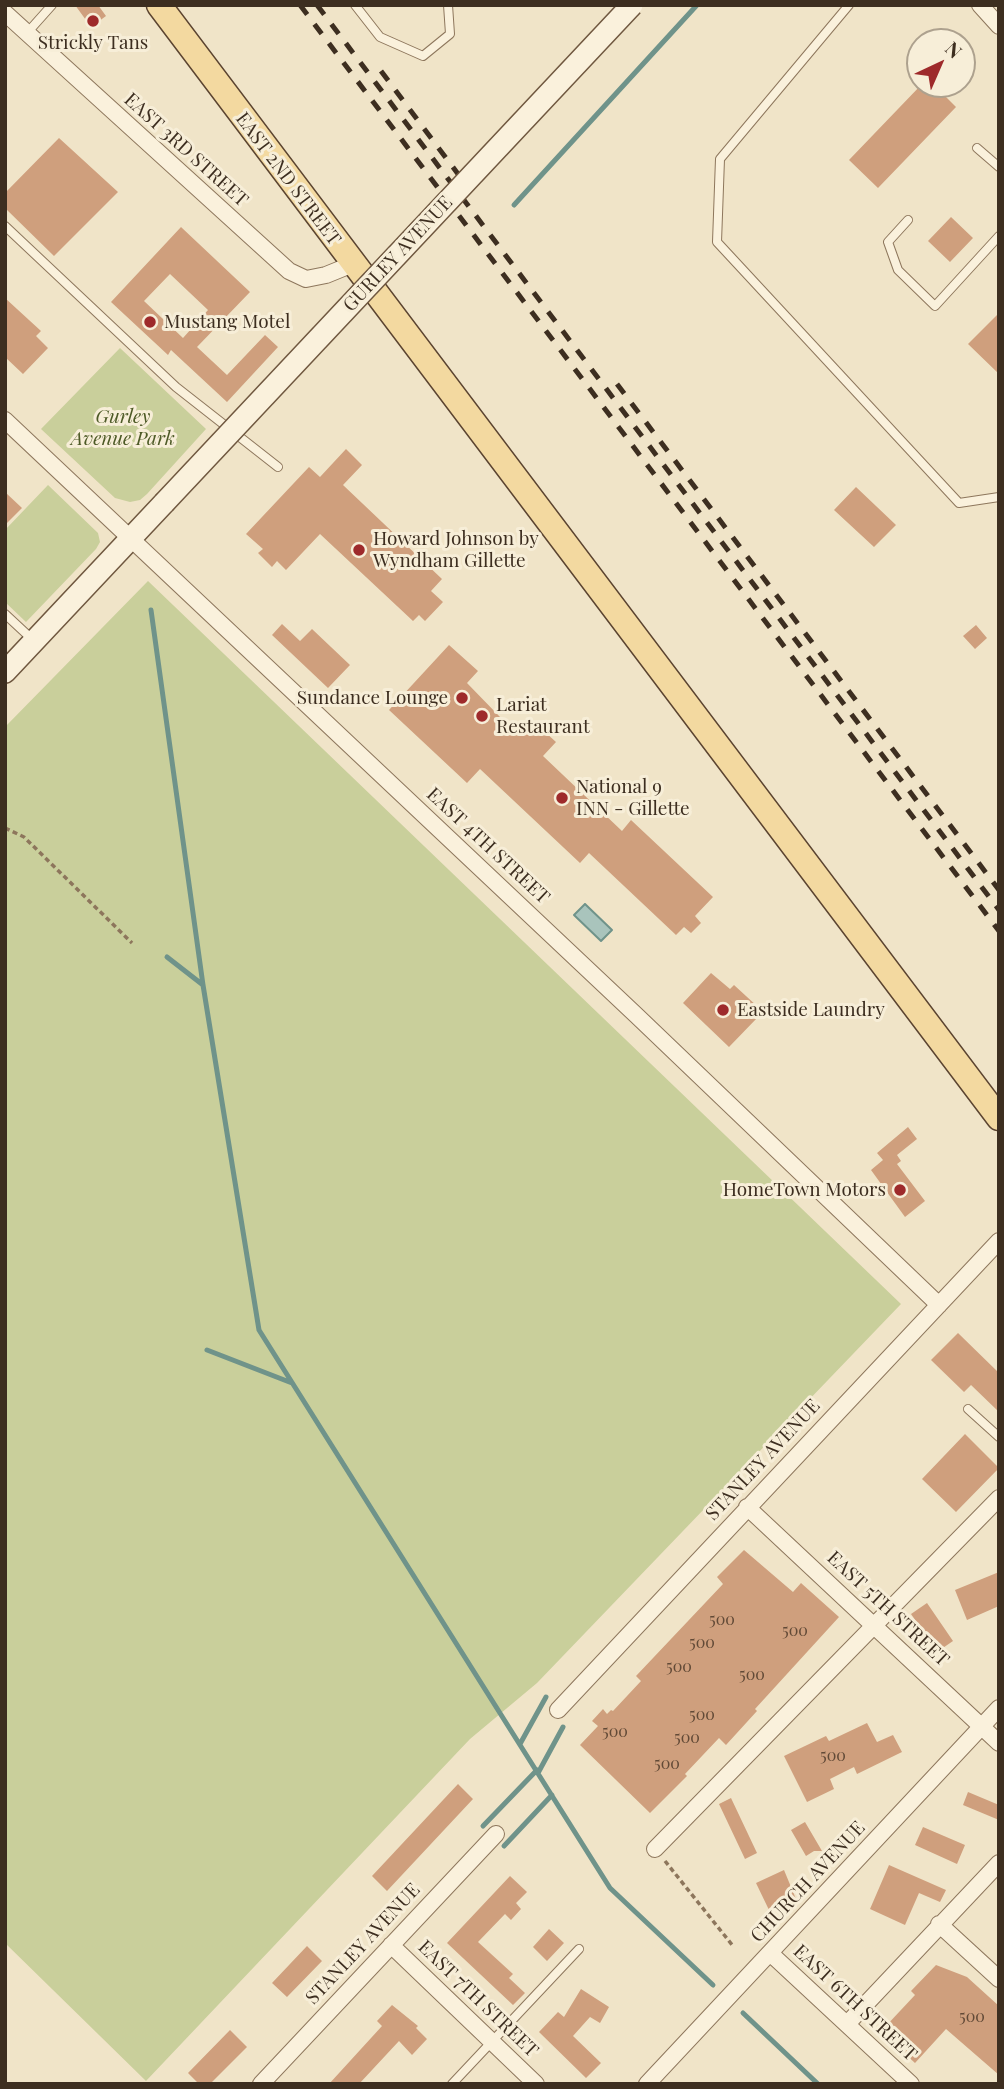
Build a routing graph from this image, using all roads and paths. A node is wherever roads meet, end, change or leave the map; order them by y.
1 (52, 5) edge
2 (159, 5) edge
3 (355, 5) edge
4 (448, 5) edge
5 (632, 5) edge
6 (849, 5) edge
7 (980, 5) edge
8 (5, 13) edge
9 (999, 26) edge
10 (27, 33) junction
11 (977, 148) dead end
12 (999, 167) edge
13 (908, 220) dead end
14 (5, 226) edge
15 (999, 236) edge
16 (352, 264) junction
17 (5, 420) edge
18 (278, 467) dead end
19 (999, 497) edge
20 (131, 539) junction
21 (5, 614) edge
22 (34, 641) junction
23 (5, 672) edge
24 (5, 828) edge
25 (132, 943) dead end
26 (999, 1118) edge
27 (999, 1241) edge
28 (939, 1305) junction
29 (968, 1409) dead end
30 (999, 1437) edge
31 (999, 1498) edge
32 (747, 1507) junction
33 (874, 1624) junction
34 (999, 1708) edge
35 (558, 1710) dead end
36 (981, 1727) junction
37 (999, 1743) edge
38 (496, 1834) dead end
39 (655, 1849) joint
40 (999, 1863) edge
41 (939, 1924) junction
42 (391, 1945) junction
43 (733, 1946) dead end
44 (579, 1949) dead end
45 (770, 1953) junction
46 (999, 1979) edge
47 (847, 2024) junction
48 (491, 2041) junction
49 (261, 2084) edge
50 (452, 2084) edge
51 (536, 2084) edge
52 (647, 2084) edge
53 (911, 2084) edge

1 - 10 lane
2 - 16 main road, EAST 2ND STREET
3 - 4 lane
5 - 20 street, GURLEY AVENUE, bridge
6 - 19 lane
7 - 9 street
8 - 10 street, EAST 3RD STREET
10 - 16 street, EAST 3RD STREET
11 - 12 lane
13 - 15 lane
14 - 18 lane
16 - 26 main road, EAST 2ND STREET
17 - 20 street, EAST 4TH STREET
20 - 22 street, GURLEY AVENUE
20 - 28 street, EAST 4TH STREET
21 - 22 lane
22 - 23 street, GURLEY AVENUE
24 - 25 path
27 - 28 street, STANLEY AVENUE
28 - 32 street, STANLEY AVENUE
29 - 30 lane
31 - 33 street
32 - 33 street, EAST 5TH STREET
32 - 35 street, STANLEY AVENUE
33 - 36 street, EAST 5TH STREET
33 - 39 street
34 - 36 street, CHURCH AVENUE
36 - 37 street, EAST 5TH STREET
36 - 45 street, CHURCH AVENUE
38 - 42 street, STANLEY AVENUE
39 - 43 path
40 - 41 street
41 - 46 street
41 - 47 street
42 - 48 street, EAST 7TH STREET
42 - 49 street, STANLEY AVENUE
44 - 48 lane
45 - 47 street, EAST 6TH STREET
45 - 52 street, CHURCH AVENUE
47 - 53 street, EAST 6TH STREET
48 - 50 lane
48 - 51 street, EAST 7TH STREET

